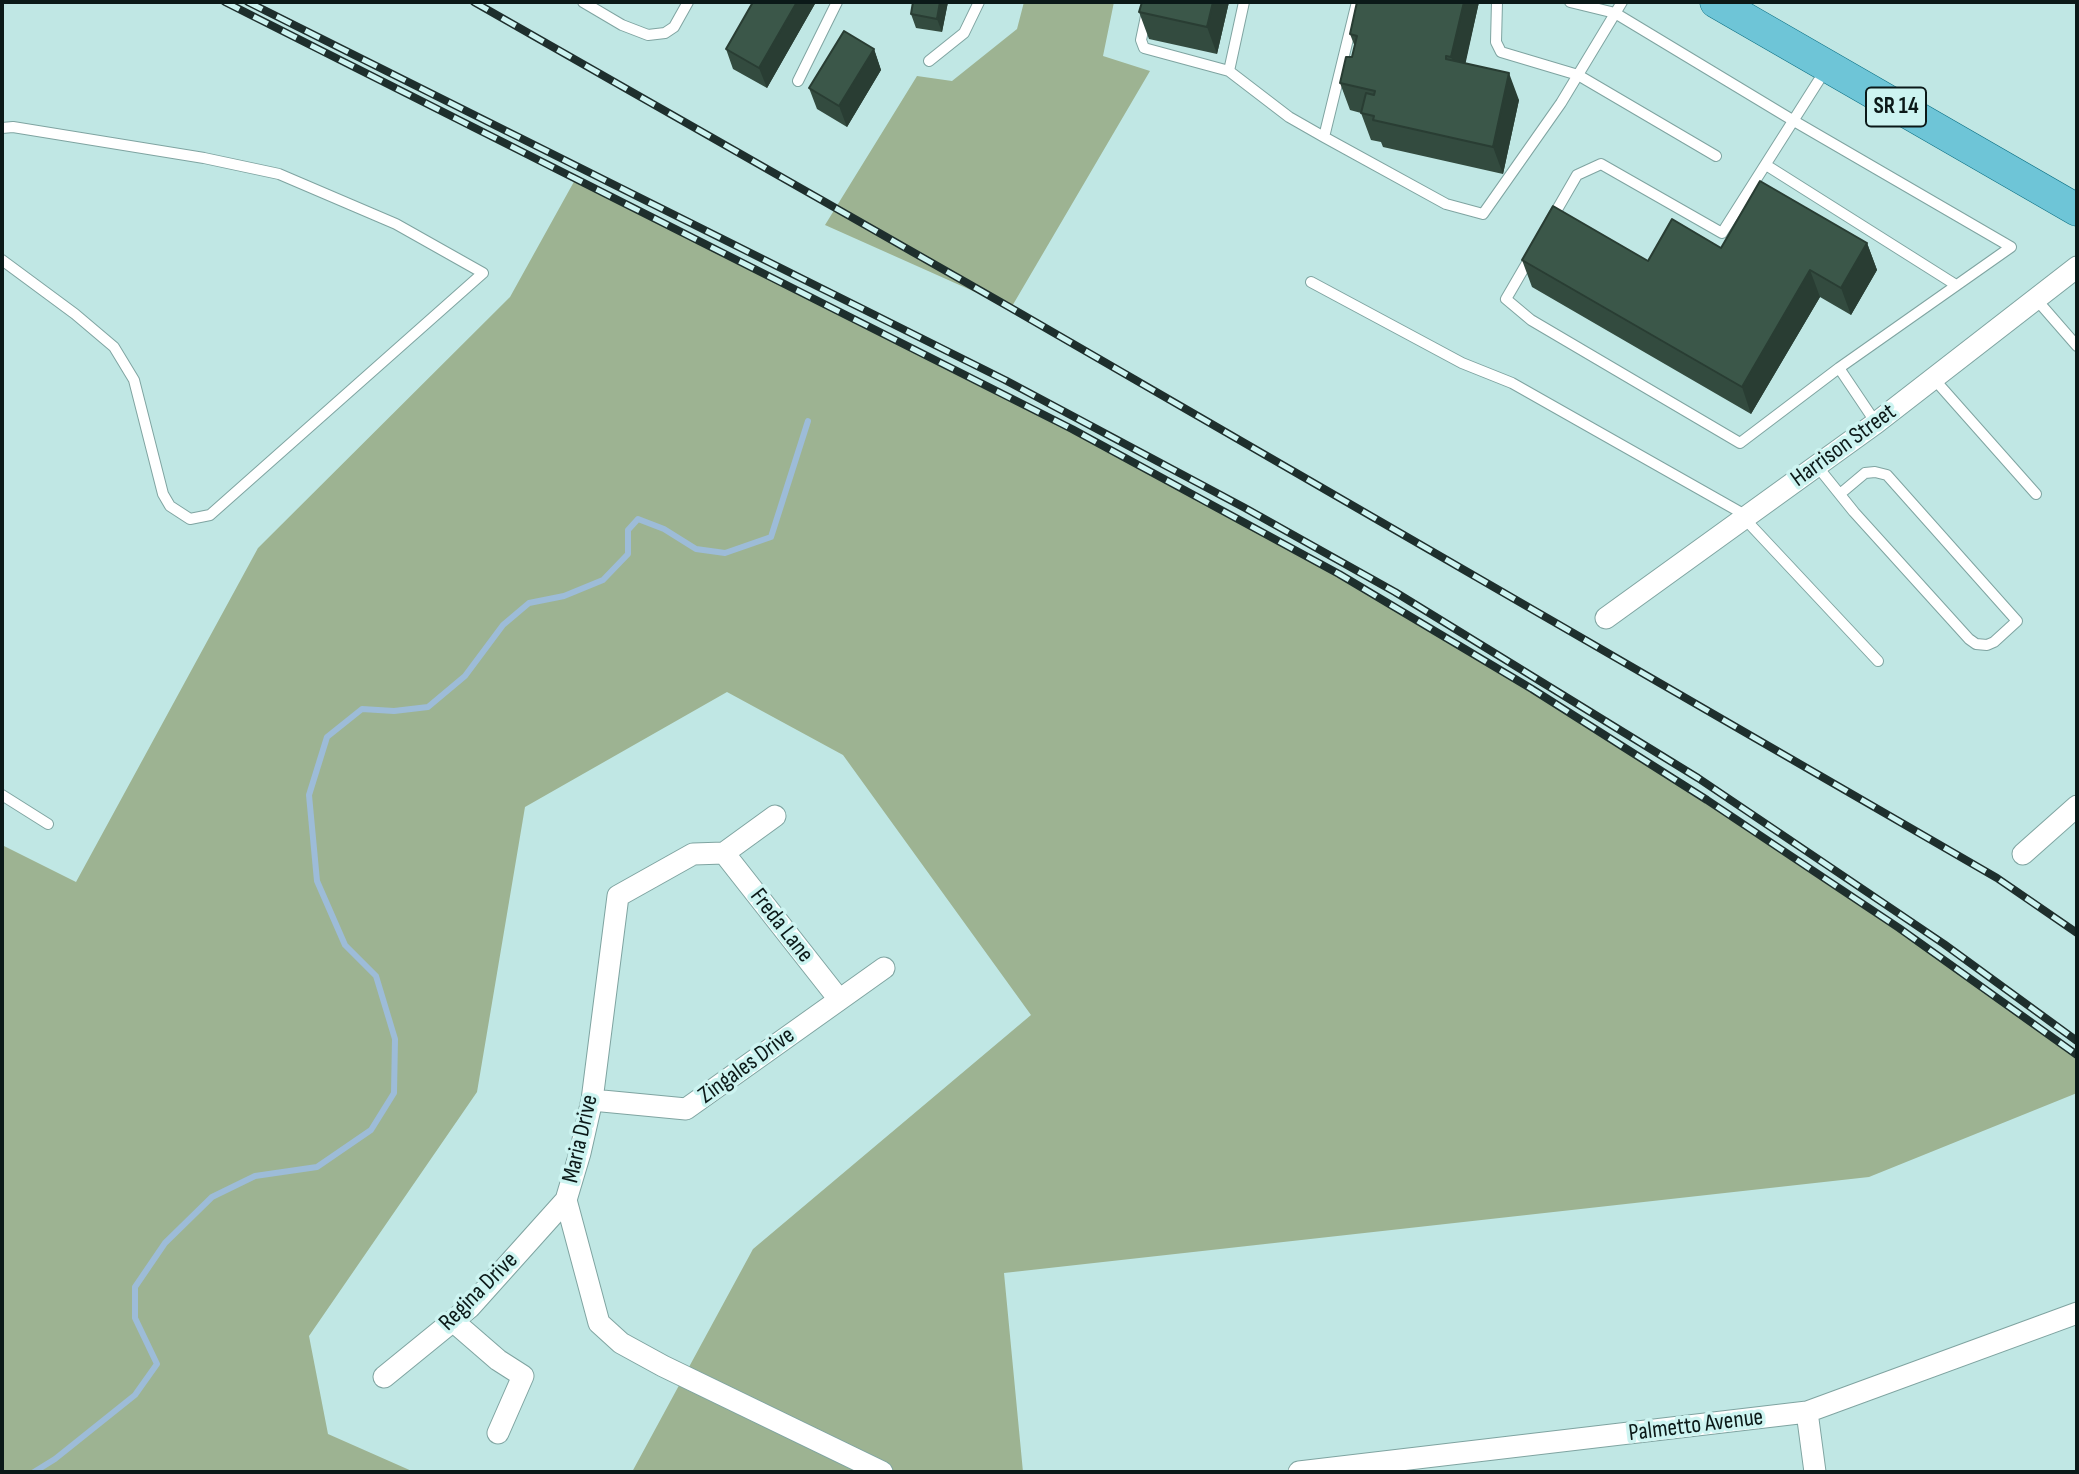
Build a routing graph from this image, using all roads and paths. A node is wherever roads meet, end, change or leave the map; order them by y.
1 (583, 2) edge
2 (688, 2) edge
3 (837, 2) edge
4 (979, 2) edge
5 (1149, 2) edge
6 (1244, 2) edge
7 (1357, 2) edge
8 (1497, 2) edge
9 (1570, 2) edge
10 (1622, 2) edge
11 (1716, 2) edge
12 (1615, 13) junction
13 (929, 61) dead end
14 (1827, 67) junction
15 (1229, 71) junction
16 (1578, 75) junction
17 (798, 81) dead end
18 (1794, 121) junction
19 (2, 128) edge
20 (1324, 137) junction
21 (1716, 156) dead end
22 (1766, 165) junction
23 (2077, 210) edge
24 (1545, 231) edge
25 (1538, 243) edge
26 (2, 260) edge
27 (2077, 267) edge
28 (1311, 282) dead end
29 (1956, 285) junction
30 (2036, 299) junction
31 (2077, 346) edge
32 (1839, 368) junction
33 (1934, 379) junction
34 (1876, 424) junction
35 (1817, 466) junction
36 (1840, 494) junction
37 (2036, 494) dead end
38 (1746, 517) junction
39 (1606, 618) dead end
40 (1878, 661) dead end
41 (2, 795) edge
42 (2077, 806) edge
43 (775, 816) dead end
44 (48, 824) dead end
45 (724, 853) junction
46 (2023, 854) dead end
47 (884, 968) dead end
48 (838, 998) junction
49 (592, 1100) junction
50 (566, 1200) junction
51 (2077, 1313) edge
52 (453, 1321) junction
53 (384, 1377) dead end
54 (1807, 1412) junction
55 (499, 1433) dead end
56 (881, 1472) edge
57 (1299, 1472) edge
58 (1815, 1472) edge

1 - 2 lane
3 - 17 lane
4 - 13 lane
5 - 15 lane
6 - 15 lane
7 - 20 lane
8 - 16 lane
9 - 12 lane
10 - 12 lane
11 - 14 main road, SR 14
12 - 16 lane
12 - 18 lane
14 - 18 lane
14 - 23 main road, SR 14
15 - 20 lane
16 - 20 lane
16 - 21 lane
18 - 22 lane
18 - 29 lane
19 - 26 lane
22 - 24 lane
22 - 29 lane
25 - 32 lane
27 - 30 street, Harrison Street
28 - 38 lane
29 - 32 lane
30 - 31 lane
30 - 33 street, Harrison Street
32 - 34 lane
33 - 34 street, Harrison Street
33 - 37 lane
34 - 35 street, Harrison Street
35 - 36 lane
35 - 38 street, Harrison Street
36 - 36 lane
38 - 39 street, Harrison Street
38 - 40 lane
41 - 44 lane
42 - 46 street
43 - 45 street
45 - 48 street, Freda Lane
45 - 49 street, Maria Drive
47 - 48 street, Zingales Drive
48 - 49 street, Zingales Drive
49 - 50 street, Maria Drive
50 - 52 street, Regina Drive
50 - 56 street, Maria Drive
51 - 54 street, Palmetto Avenue
52 - 53 street, Regina Drive
52 - 55 street
54 - 57 street, Palmetto Avenue
54 - 58 street

